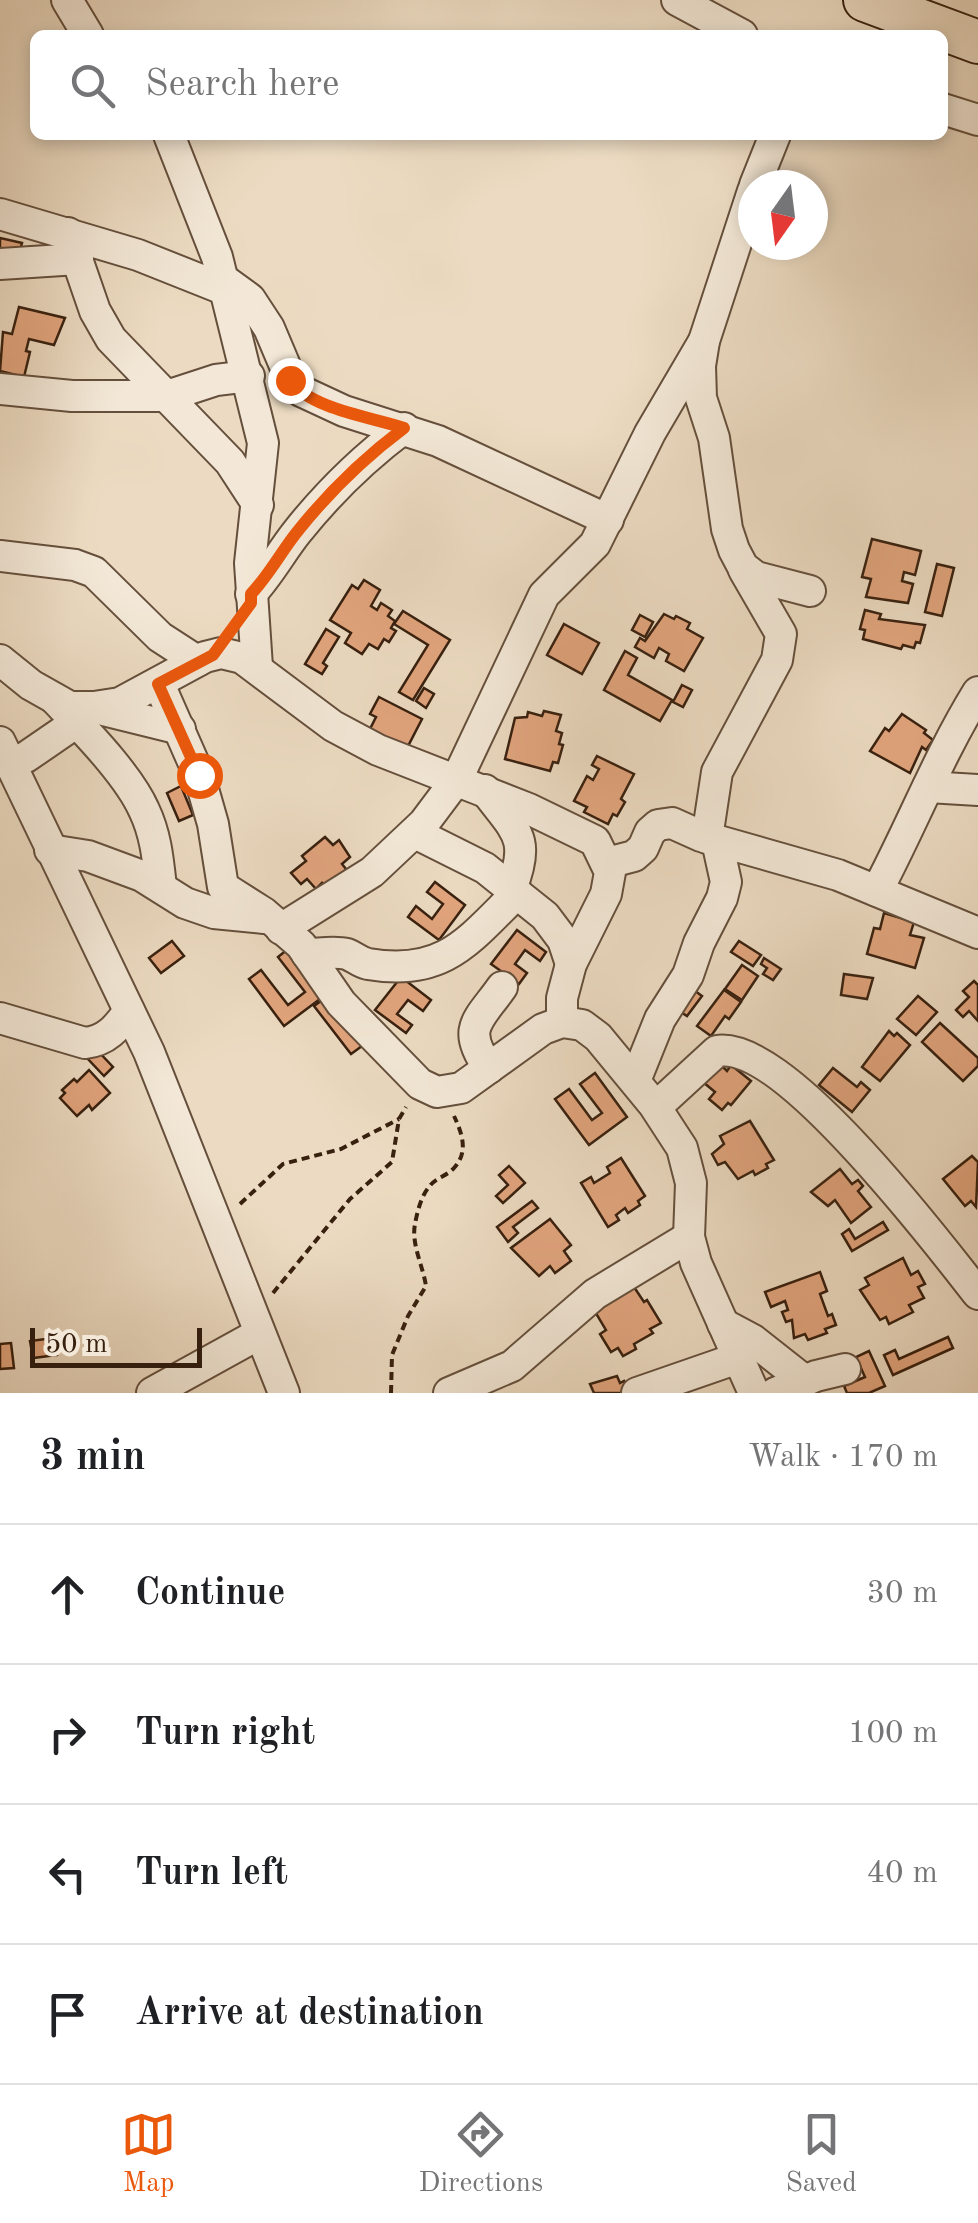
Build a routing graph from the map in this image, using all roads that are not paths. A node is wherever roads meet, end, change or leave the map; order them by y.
1 (67, 0) edge
2 (677, 0) edge
3 (865, 0) edge
4 (85, 30) edge
5 (733, 30) edge
6 (946, 30) edge
7 (948, 31) edge
8 (978, 42) edge
9 (948, 111) edge
10 (978, 120) edge
11 (171, 140) edge
12 (773, 140) edge
13 (761, 170) edge
14 (0, 214) edge
15 (738, 237) edge
16 (73, 246) junction
17 (0, 264) edge
18 (225, 285) junction
19 (704, 341) junction
20 (249, 376) junction
21 (0, 389) edge
22 (168, 396) junction
23 (404, 428) junction
24 (258, 506) junction
25 (608, 520) junction
26 (0, 556) edge
27 (743, 567) junction
28 (810, 590) dead end
29 (251, 599) junction
30 (205, 658) junction
31 (0, 660) edge
32 (256, 667) junction
33 (158, 684) junction
34 (978, 692) edge
35 (85, 715) junction
36 (180, 729) junction
37 (5, 761) edge
38 (471, 784) junction
39 (928, 788) junction
40 (978, 790) edge
41 (414, 833) junction
42 (712, 839) junction
43 (50, 850) junction
44 (607, 864) junction
45 (161, 887) junction
46 (514, 891) junction
47 (877, 891) junction
48 (276, 924) junction
49 (978, 932) edge
50 (307, 954) junction
51 (570, 964) junction
52 (502, 987) dead end
53 (128, 1011) junction
54 (0, 1018) edge
55 (562, 1022) junction
56 (488, 1068) junction
57 (635, 1081) junction
58 (656, 1107) junction
59 (689, 1236) junction
60 (978, 1294) edge
61 (255, 1323) junction
62 (723, 1324) junction
63 (738, 1358) junction
64 (845, 1369) dead end
65 (805, 1381) junction
66 (152, 1393) edge
67 (284, 1393) edge
68 (449, 1393) edge
69 (637, 1393) edge
70 (754, 1393) edge
71 (774, 1393) edge

1 - 4 street
2 - 5 street
3 - 6 highway
7 - 8 highway
9 - 10 street
11 - 18 street
12 - 13 street
14 - 16 street
15 - 19 street
16 - 17 street
16 - 18 street
16 - 22 street
18 - 20 street
18 - 23 street
19 - 25 street
19 - 27 street
20 - 22 street
20 - 24 street
21 - 22 street
22 - 24 street
23 - 25 street
23 - 29 street
24 - 29 street
25 - 38 street
26 - 30 street
27 - 28 street
27 - 42 street
29 - 30 street
29 - 32 street
30 - 32 street
30 - 33 street
31 - 35 street
32 - 38 street
33 - 35 street
33 - 36 street
34 - 39 street
35 - 36 street
35 - 37 street
35 - 45 street
36 - 48 street
37 - 43 street
38 - 41 street
38 - 44 street
38 - 46 street
39 - 40 street
39 - 47 street
41 - 46 street
41 - 48 street
42 - 44 street
42 - 47 street
42 - 57 street
43 - 45 street
43 - 53 street
44 - 51 street
45 - 48 street
46 - 50 street
46 - 51 street
47 - 49 street
48 - 50 street
50 - 56 street
51 - 55 street
52 - 56 street
53 - 54 street
53 - 61 street
55 - 56 street
55 - 57 street
57 - 58 street
58 - 59 street
58 - 60 street
59 - 62 street
59 - 68 street
61 - 66 street
61 - 67 street
62 - 63 street
62 - 65 street
63 - 69 street
63 - 70 street
64 - 65 street
65 - 71 street

